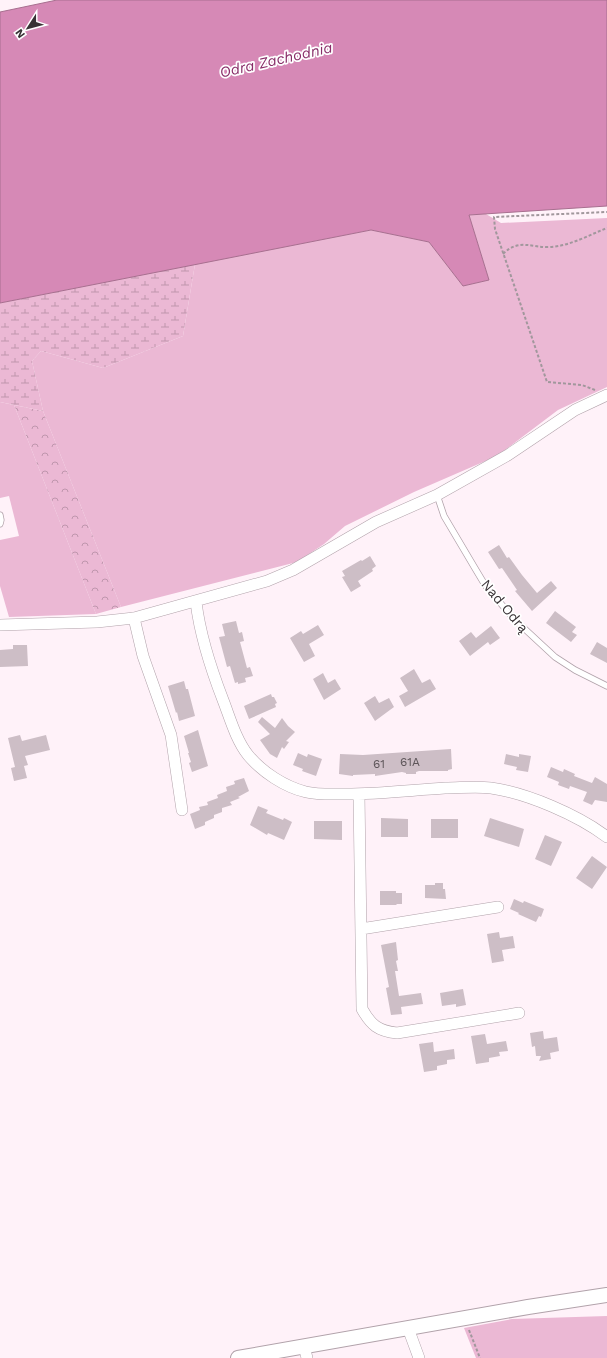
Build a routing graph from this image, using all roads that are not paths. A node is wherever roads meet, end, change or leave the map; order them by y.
1 (604, 394) edge
2 (437, 495) junction
3 (0, 516) edge
4 (0, 524) edge
5 (196, 602) junction
6 (134, 618) junction
7 (0, 625) edge
8 (607, 686) edge
9 (359, 794) junction
10 (182, 810) dead end
11 (607, 837) edge
12 (498, 907) dead end
13 (361, 929) junction
14 (519, 1013) dead end
15 (607, 1295) edge
16 (408, 1328) junction
17 (306, 1352) edge
18 (238, 1358) edge
19 (419, 1358) edge

1 - 2 street
2 - 5 street
2 - 8 lane, Nad Odrą
3 - 4 lane
5 - 6 street
5 - 9 street
6 - 7 street
6 - 10 street
9 - 11 street
9 - 13 street
12 - 13 street
13 - 14 street
15 - 16 street
16 - 17 street
16 - 19 street
17 - 18 street

